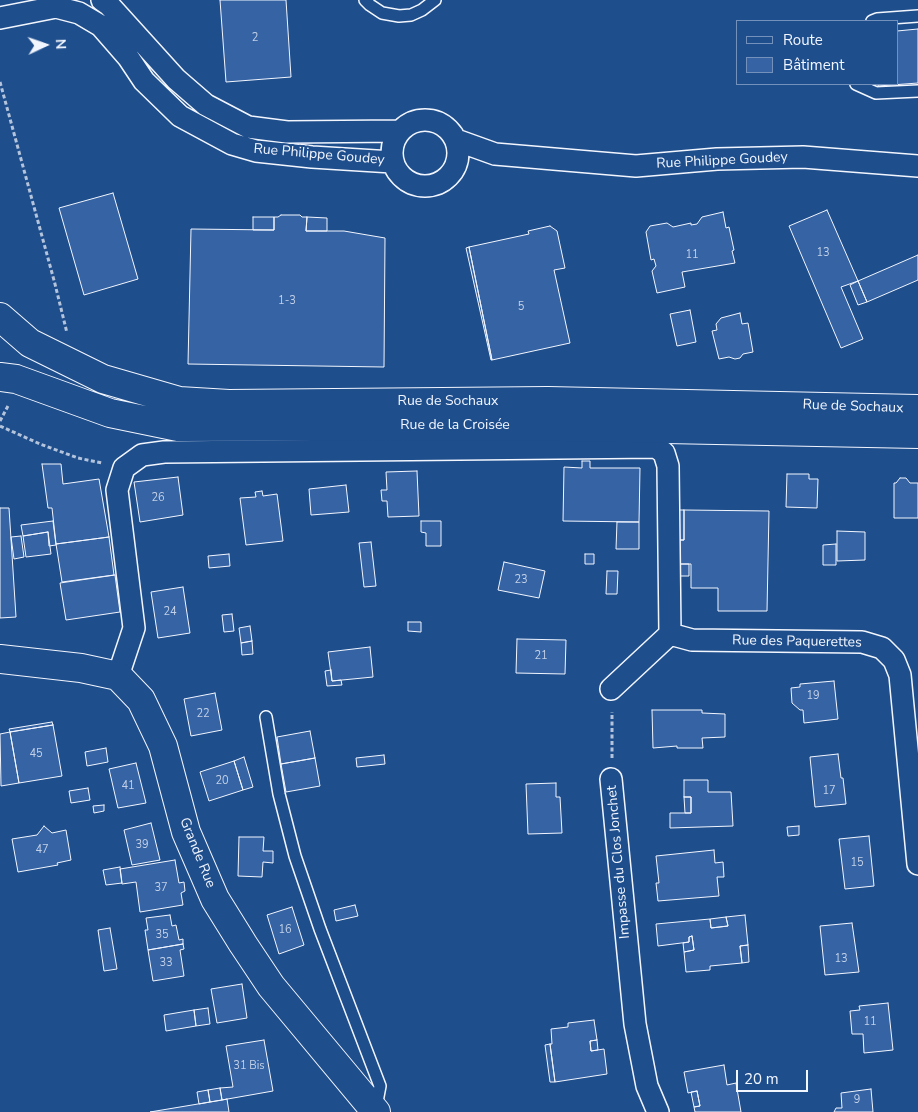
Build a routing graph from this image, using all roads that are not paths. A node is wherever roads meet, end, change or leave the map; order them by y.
1 (365, 0) edge
2 (435, 0) edge
3 (108, 2) edge
4 (918, 16) edge
5 (0, 18) edge
6 (874, 20) edge
7 (858, 85) edge
8 (918, 91) edge
9 (400, 131) junction
10 (456, 140) junction
11 (495, 154) junction
12 (392, 162) junction
13 (918, 166) edge
14 (455, 167) junction
15 (0, 317) edge
16 (0, 377) edge
17 (918, 396) edge
18 (832, 406) junction
19 (918, 409) edge
20 (918, 434) edge
21 (670, 634) junction
22 (0, 658) edge
23 (118, 676) junction
24 (611, 689) road end
25 (266, 717) dead end
26 (611, 778) road end
27 (918, 864) edge
28 (376, 1112) edge
29 (658, 1112) edge

1 - 2 lane
3 - 9 street, Rue Philippe Goudey
4 - 6 lane
5 - 12 street, Rue Philippe Goudey
7 - 8 lane
9 - 10 street
9 - 12 street
10 - 11 street, Rue Philippe Goudey
10 - 14 street
11 - 13 street, Rue Philippe Goudey
11 - 14 street, Rue Philippe Goudey
12 - 14 street
15 - 18 main road, Rue de Sochaux
16 - 20 main road, Rue de la Croisée
17 - 18 main road
18 - 19 main road, Rue de Sochaux
21 - 23 street
21 - 24 street
21 - 27 street, Rue des Paquerettes
22 - 23 main road
23 - 28 main road, Grande Rue
25 - 28 lane, Grande Rue
26 - 29 street, Impasse du Clos Jonchet

